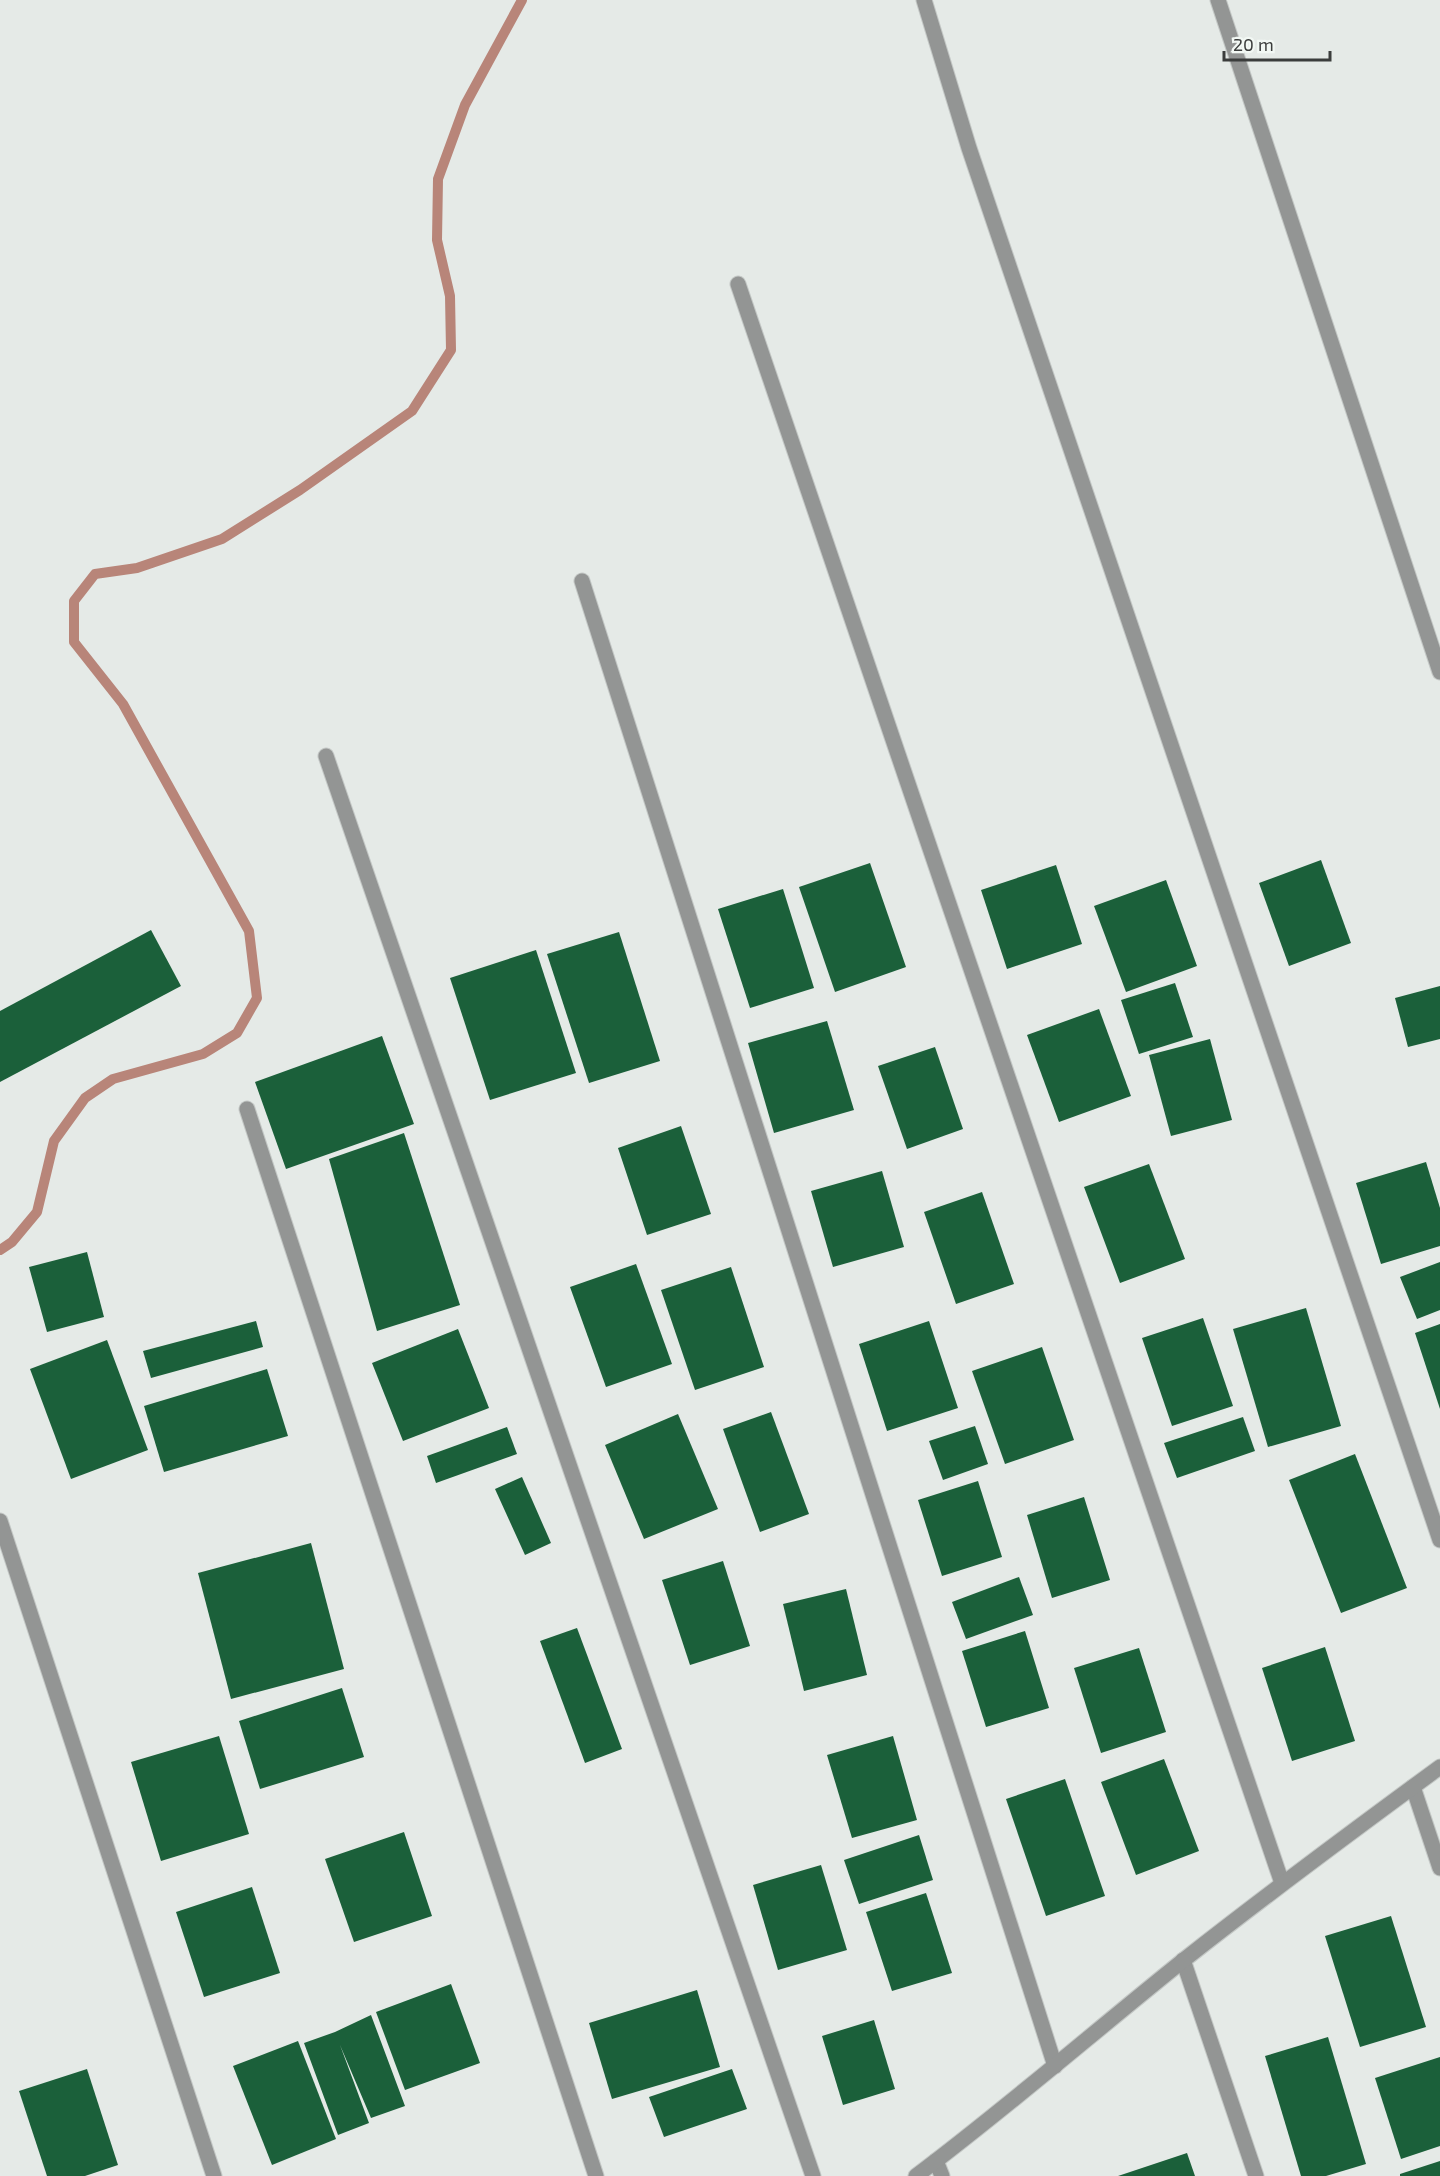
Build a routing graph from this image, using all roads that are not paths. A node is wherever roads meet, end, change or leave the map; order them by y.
1 (924, 0) edge
2 (1218, 0) edge
3 (738, 284) dead end
4 (582, 581) dead end
5 (1440, 672) edge
6 (326, 756) dead end
7 (247, 1109) dead end
8 (0, 1521) edge
9 (1440, 1540) edge
10 (1440, 1767) edge
11 (1413, 1787) junction
12 (1440, 1868) edge
13 (1282, 1882) junction
14 (1183, 1960) junction
15 (1055, 2066) junction
16 (936, 2160) junction
17 (214, 2176) edge
18 (597, 2176) edge
19 (813, 2176) edge
20 (916, 2176) edge
21 (942, 2176) edge
22 (1256, 2176) edge

1 - 9 street
2 - 5 street
3 - 13 street
4 - 15 street
6 - 19 street
7 - 18 street
8 - 17 street
10 - 11 street
11 - 12 street
11 - 13 street
13 - 14 street
14 - 15 street
14 - 22 street
15 - 16 street
16 - 20 street
16 - 21 street

